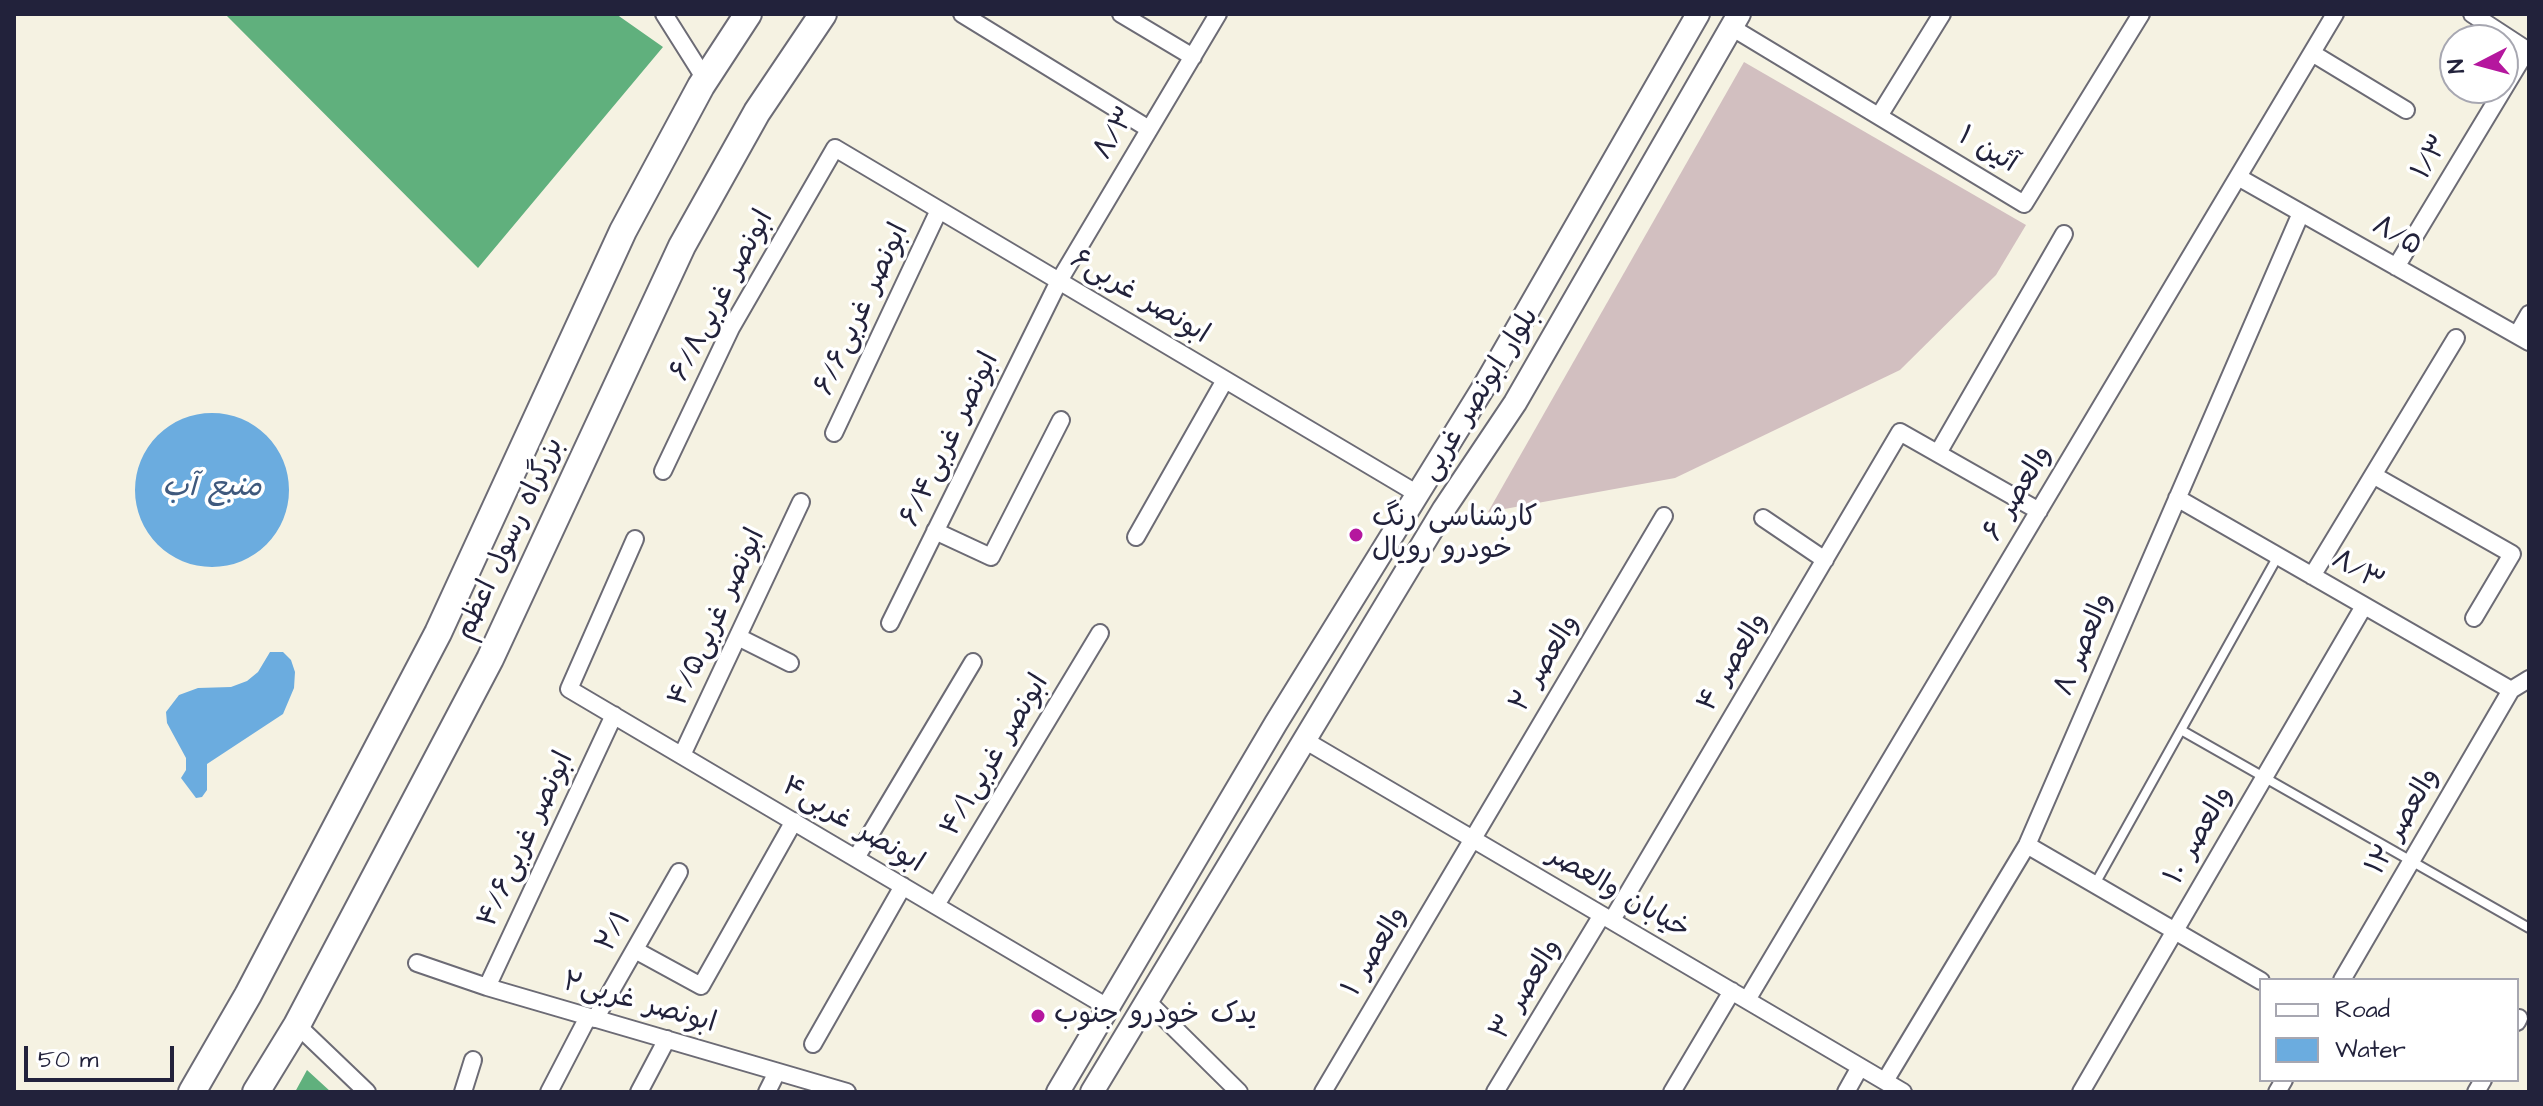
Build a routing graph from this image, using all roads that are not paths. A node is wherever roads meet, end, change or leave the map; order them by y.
1 (664, 14) edge
2 (748, 14) edge
3 (823, 14) edge
4 (962, 14) edge
5 (1121, 14) edge
6 (1218, 14) edge
7 (1698, 14) edge
8 (1942, 14) edge
9 (2141, 14) edge
10 (2335, 14) edge
11 (2472, 14) edge
12 (1735, 20) edge
13 (2528, 48) edge
14 (2312, 53) junction
15 (1193, 57) junction
16 (705, 79) junction
17 (2406, 110) dead end
18 (1879, 116) junction
19 (1149, 129) junction
20 (1629, 132) junction
21 (835, 148) joint
22 (1661, 149) junction
23 (2238, 177) junction
24 (939, 210) junction
25 (2301, 213) junction
26 (2064, 234) dead end
27 (2396, 267) junction
28 (1059, 281) junction
29 (2529, 314) edge
30 (2456, 338) dead end
31 (2523, 339) edge
32 (1225, 380) junction
33 (1061, 420) dead end
34 (834, 433) dead end
35 (1938, 453) junction
36 (663, 471) dead end
37 (2373, 475) junction
38 (1416, 493) junction
39 (2177, 498) junction
40 (801, 502) dead end
41 (2039, 511) junction
42 (1664, 516) dead end
43 (1763, 518) dead end
44 (935, 531) junction
45 (1136, 537) dead end
46 (635, 539) dead end
47 (2278, 556) junction
48 (1825, 560) junction
49 (2312, 576) junction
50 (2364, 606) junction
51 (2474, 618) dead end
52 (890, 623) dead end
53 (1100, 633) dead end
54 (738, 637) junction
55 (973, 662) dead end
56 (790, 663) dead end
57 (2529, 679) edge
58 (2511, 690) junction
59 (614, 715) junction
60 (2181, 730) junction
61 (1306, 741) junction
62 (682, 755) junction
63 (2264, 778) junction
64 (794, 821) junction
65 (1473, 839) junction
66 (2027, 845) junction
67 (856, 858) junction
68 (2411, 861) junction
69 (679, 872) dead end
70 (2094, 884) junction
71 (903, 886) junction
72 (936, 905) junction
73 (1607, 918) junction
74 (2529, 928) edge
75 (2175, 931) junction
76 (635, 950) junction
77 (417, 963) dead end
78 (2343, 978) edge
79 (2259, 980) edge
80 (487, 987) junction
81 (1732, 991) junction
82 (1747, 1000) junction
83 (1149, 1003) junction
84 (1109, 1008) junction
85 (592, 1018) junction
86 (297, 1025) junction
87 (667, 1039) junction
88 (813, 1044) dead end
89 (473, 1060) dead end
90 (1860, 1067) junction
91 (777, 1072) junction
92 (1885, 1081) junction
93 (192, 1092) edge
94 (256, 1092) edge
95 (367, 1092) edge
96 (463, 1092) edge
97 (549, 1092) edge
98 (639, 1092) edge
99 (767, 1092) edge
100 (847, 1092) edge
101 (1058, 1092) edge
102 (1092, 1092) edge
103 (1239, 1092) edge
104 (1323, 1092) edge
105 (1495, 1092) edge
106 (1672, 1092) edge
107 (1846, 1092) edge
108 (1903, 1092) edge
109 (2081, 1092) edge

1 - 16 street
2 - 16 highway, بزرگراه رسول اعظم
3 - 86 highway, بزرگراه رسول اعظم
4 - 19 street
5 - 15 street
6 - 15 street, ۸/۳
7 - 20 main road, بلوار ابونصر غربی
8 - 18 street
9 - 18 street, آئین ۱
10 - 14 street, والعصر ۶
11 - 13 street, ۱/۳
12 - 18 street, آئین ۱
12 - 22 main road, بلوار ابونصر غربی
13 - 27 street, ۱/۳
14 - 17 street
14 - 23 street, والعصر ۶
15 - 19 street, ۸/۳
16 - 93 highway, بزرگراه رسول اعظم
19 - 28 street, ۸/۳
20 - 22 main road
20 - 38 main road, بلوار ابونصر غربی
21 - 24 street, ۶ابونصر غربی
21 - 36 street, ۶/۸ابونصر غربی
22 - 61 main road, بلوار ابونصر غربی
23 - 25 street, ۸/۵
23 - 41 street, والعصر ۶
24 - 28 street, ۶ابونصر غربی
24 - 34 street, ۶/۶ابونصر غربی
25 - 27 street, ۸/۵
25 - 39 street, والعصر ۸
26 - 35 street
27 - 31 street, ۸/۵
28 - 32 street, ۶ابونصر غربی
28 - 44 street, ۶/۴ابونصر غربی
29 - 31 street
30 - 37 street
32 - 38 street, ۶ابونصر غربی
32 - 45 street
33 - 44 street
35 - 41 street
35 - 48 street, والعصر ۴
37 - 49 street
37 - 51 street
38 - 84 main road, بلوار ابونصر غربی
39 - 47 street, ۸/۳
39 - 66 street, والعصر ۸
40 - 54 street, ۴/۵ابونصر غربی
41 - 82 street, والعصر ۶
42 - 65 street, والعصر ۲
43 - 48 street
44 - 52 street, ۶/۴ابونصر غربی
46 - 59 street, ۴ابونصر غربی
47 - 49 street, ۸/۳
47 - 60 lane
48 - 73 street, والعصر ۴
49 - 50 street, ۸/۳
50 - 58 street, ۸/۳
50 - 63 street, والعصر ۱۰
53 - 72 street, ۴/۱ابونصر غربی
54 - 56 street
54 - 62 street, ۴/۵ابونصر غربی
55 - 67 street
57 - 58 street
58 - 68 street, والعصر ۱۲
59 - 62 street, ۴ابونصر غربی
59 - 80 street, ۴/۶ابونصر غربی
60 - 63 lane
60 - 70 lane
61 - 65 street, خیابان والعصر
61 - 83 main road, بلوار ابونصر غربی
62 - 64 street, ۴ابونصر غربی
63 - 68 lane
63 - 75 street, والعصر ۱۰
64 - 67 street, ۴ابونصر غربی
64 - 76 street
65 - 73 street, خیابان والعصر
65 - 104 street, والعصر ۱
66 - 70 street
66 - 92 street, والعصر ۸
67 - 71 street, ۴ابونصر غربی
68 - 74 lane
68 - 78 street, والعصر ۱۲
69 - 76 street, ۲/۱
70 - 75 street
71 - 72 street, ۴ابونصر غربی
71 - 88 street
72 - 84 street, ۴ابونصر غربی
73 - 81 street, خیابان والعصر
73 - 105 street, والعصر ۳
75 - 79 street
75 - 109 street, والعصر ۱۰
76 - 85 street, ۲/۱
77 - 80 street, ۲ابونصر غربی
80 - 85 street, ۲ابونصر غربی
81 - 82 street, خیابان والعصر
81 - 106 street
82 - 90 street, خیابان والعصر
83 - 102 main road, بلوار ابونصر غربی
83 - 103 street
84 - 101 main road, بلوار ابونصر غربی
85 - 87 street, ۲ابونصر غربی
85 - 97 street, ۲/۱
86 - 94 highway, بزرگراه رسول اعظم
86 - 95 street
87 - 91 street, ۲ابونصر غربی
87 - 98 street
89 - 96 street
90 - 92 street, خیابان والعصر
90 - 107 street
91 - 99 street
91 - 100 street, ۲ابونصر غربی
92 - 108 street, خیابان والعصر

